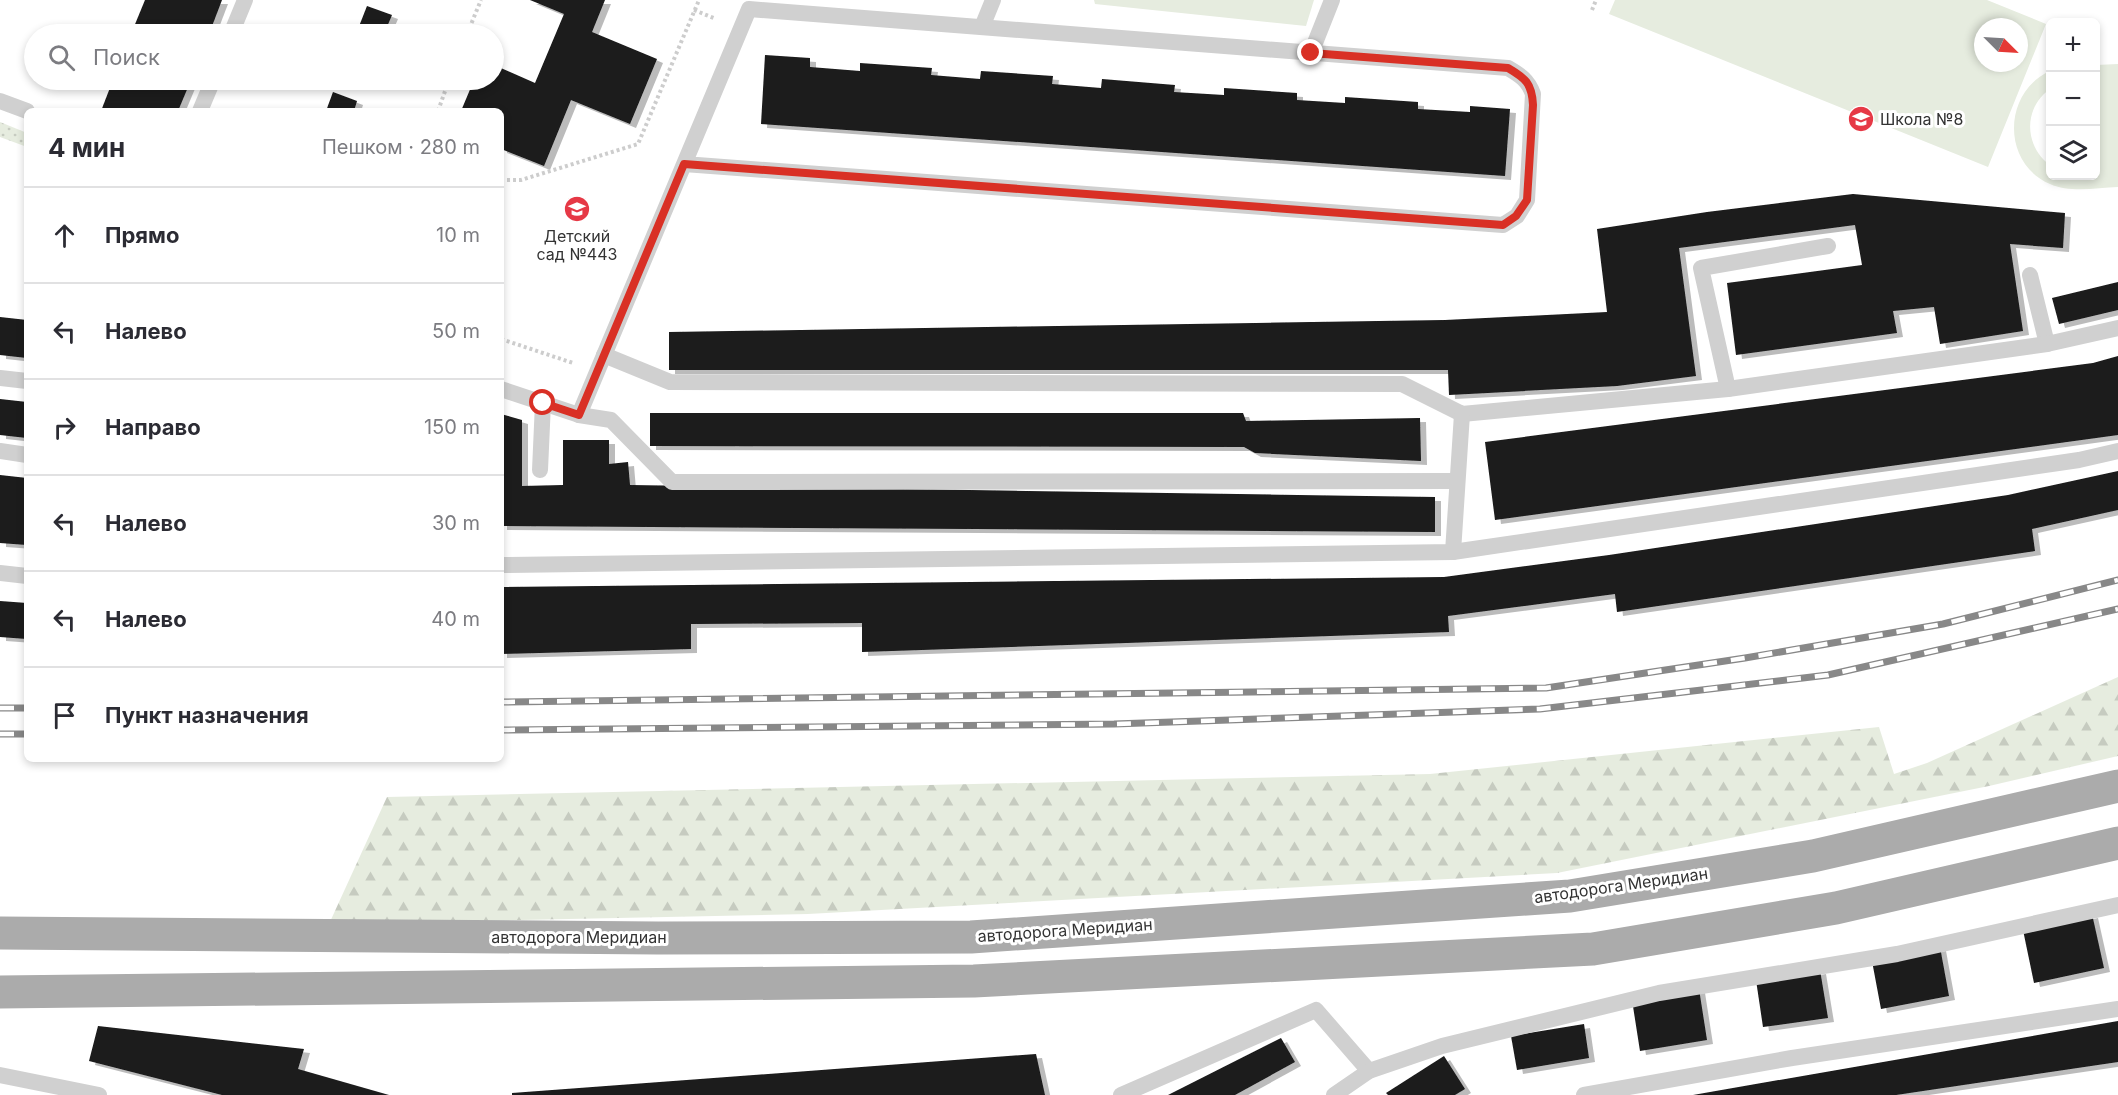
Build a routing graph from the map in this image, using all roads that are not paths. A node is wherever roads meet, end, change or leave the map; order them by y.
1 (245, 0) edge
2 (993, 0) edge
3 (1332, 0) edge
4 (235, 24) edge
5 (982, 27) junction
6 (1311, 53) junction
7 (209, 90) edge
8 (0, 101) edge
9 (201, 108) edge
10 (24, 110) edge
11 (684, 164) junction
12 (1828, 246) dead end
13 (2030, 275) dead end
14 (2118, 328) edge
15 (2047, 344) junction
16 (600, 363) junction
17 (0, 378) edge
18 (24, 381) edge
19 (1728, 389) junction
20 (504, 390) edge
21 (543, 403) junction
22 (1462, 414) junction
23 (579, 415) junction
24 (2118, 451) edge
25 (0, 452) edge
26 (24, 455) edge
27 (540, 470) dead end
28 (1457, 481) junction
29 (1452, 552) junction
30 (504, 565) edge
31 (0, 573) edge
32 (24, 576) edge
33 (2118, 786) edge
34 (2118, 843) edge
35 (2118, 905) edge
36 (0, 933) edge
37 (0, 992) edge
38 (2118, 1009) edge
39 (1369, 1071) junction
40 (0, 1075) edge
41 (99, 1095) edge
42 (1121, 1095) edge
43 (1334, 1095) edge
44 (1584, 1095) edge

1 - 4 lane
2 - 5 lane
3 - 6 lane
5 - 6 lane
5 - 11 lane
6 - 11 lane
7 - 9 lane
8 - 10 lane
11 - 16 lane
12 - 19 lane
13 - 15 lane
14 - 15 lane
15 - 19 lane
16 - 22 lane
16 - 23 lane
17 - 18 lane
19 - 22 lane
20 - 21 lane
21 - 23 lane
21 - 27 lane
22 - 28 lane
23 - 28 lane
24 - 29 lane
25 - 26 lane
28 - 29 lane
29 - 30 lane
31 - 32 lane
33 - 36 main road, автодорога Меридиан
34 - 37 main road
35 - 39 lane
38 - 44 lane
39 - 42 lane
39 - 43 lane
40 - 41 lane

